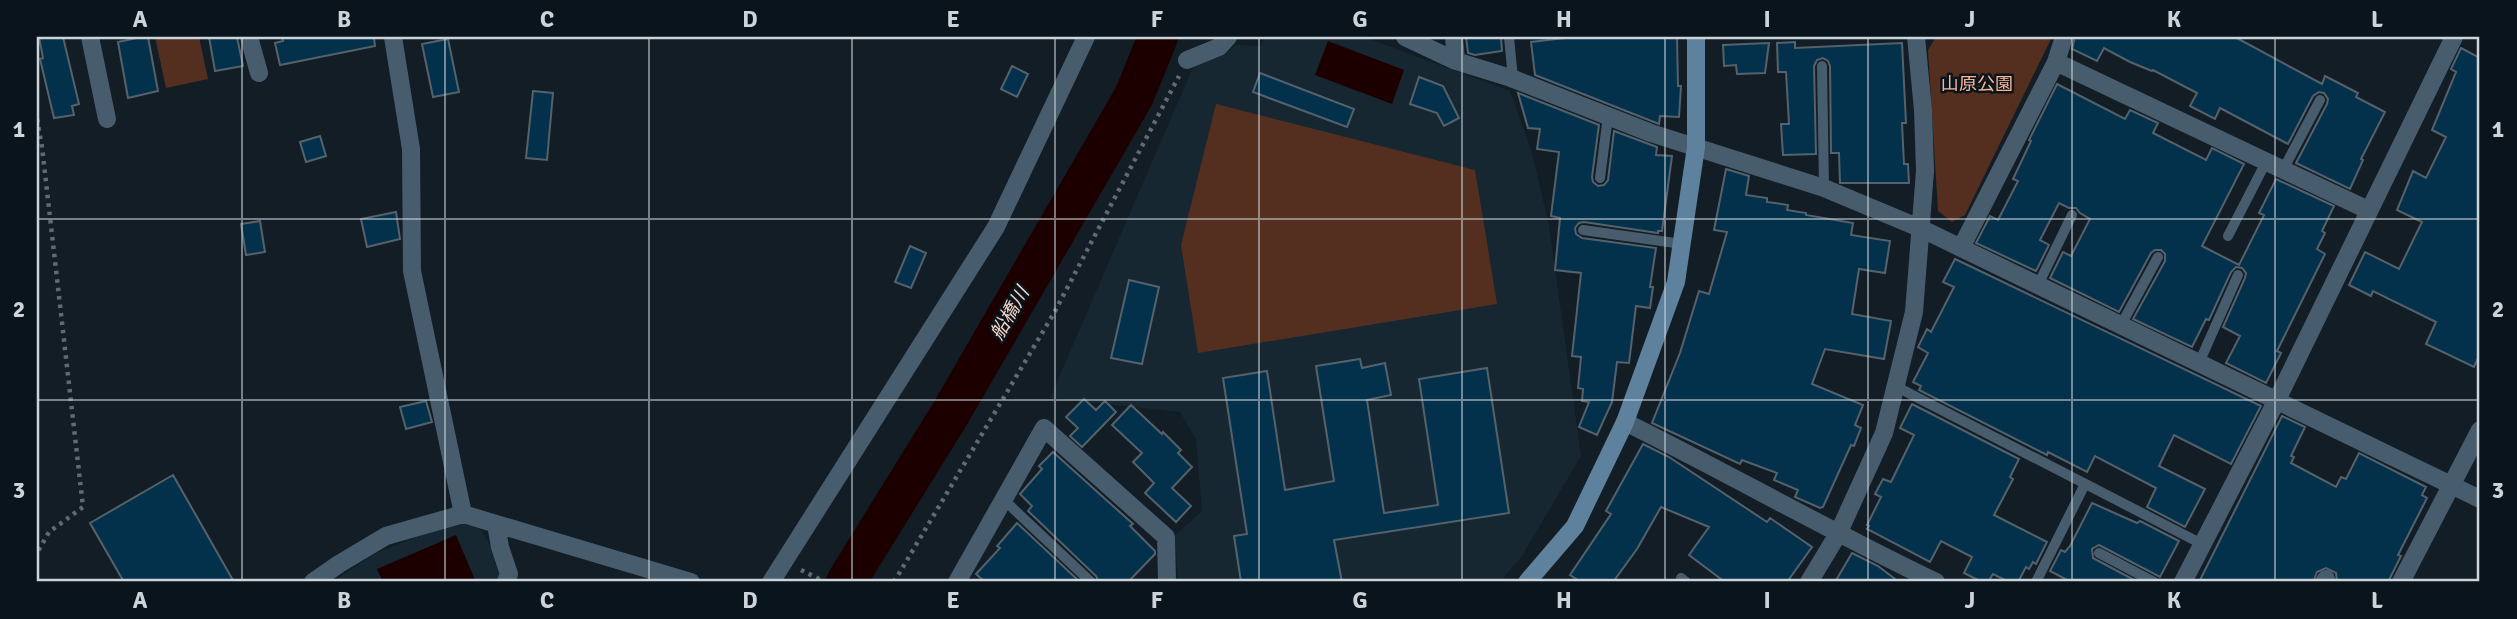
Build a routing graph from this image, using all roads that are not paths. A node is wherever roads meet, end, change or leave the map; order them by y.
1 (90, 37) edge
2 (249, 37) edge
3 (393, 37) edge
4 (1086, 37) edge
5 (1228, 37) edge
6 (1405, 37) edge
7 (1454, 37) edge
8 (1509, 37) edge
9 (1696, 37) edge
10 (1916, 37) edge
11 (2063, 37) edge
12 (2454, 37) edge
13 (1187, 60) road end
14 (1456, 61) junction
15 (2056, 62) junction
16 (1822, 66) dead end
17 (259, 73) dead end
18 (1513, 79) junction
19 (2320, 100) dead end
20 (1608, 116) junction
21 (107, 119) dead end
22 (1696, 147) junction
23 (2274, 166) junction
24 (1600, 178) dead end
25 (1824, 188) junction
26 (2368, 210) junction
27 (2073, 215) dead end
28 (1922, 229) junction
29 (1583, 230) dead end
30 (2228, 236) dead end
31 (1682, 244) junction
32 (1961, 247) junction
33 (2158, 257) dead end
34 (2238, 275) dead end
35 (2038, 285) junction
36 (2121, 325) junction
37 (2199, 363) junction
38 (1897, 387) junction
39 (2277, 400) junction
40 (1625, 422) junction
41 (2480, 430) edge
42 (2085, 484) junction
43 (2452, 485) junction
44 (2480, 499) edge
45 (1004, 500) junction
46 (463, 514) junction
47 (496, 524) junction
48 (1838, 534) junction
49 (2202, 544) junction
50 (2099, 553) dead end
51 (1929, 581) edge
52 (313, 582) edge
53 (506, 582) edge
54 (691, 582) edge
55 (771, 582) edge
56 (958, 582) edge
57 (1091, 582) edge
58 (1167, 582) edge
59 (1527, 582) edge
60 (1809, 582) edge
61 (2036, 582) edge
62 (2154, 582) edge
63 (2183, 582) edge
64 (2401, 582) edge

1 - 21 street
2 - 17 street
3 - 46 street
4 - 55 street
5 - 13 street
6 - 14 street
7 - 14 street
8 - 18 lane
9 - 22 street
10 - 28 street
11 - 15 street
12 - 26 street
14 - 18 street
15 - 23 street
15 - 32 street
16 - 25 lane
18 - 20 street
19 - 23 lane
20 - 22 street
20 - 24 lane
22 - 25 street
22 - 31 street
23 - 26 street
23 - 30 lane
25 - 28 street
26 - 39 street
27 - 35 lane
28 - 32 street
28 - 38 street
29 - 31 lane
31 - 40 street
32 - 35 street
33 - 36 lane
34 - 37 lane
35 - 36 street
36 - 37 street
37 - 39 street
38 - 42 lane
38 - 48 street
39 - 43 street
39 - 49 street
40 - 48 street
40 - 59 street
41 - 43 street
42 - 49 lane
42 - 61 lane
43 - 44 street
43 - 64 street
45 - 56 street
45 - 57 lane
45 - 58 street
46 - 47 street
46 - 52 street
47 - 53 street
47 - 54 street
48 - 51 street
48 - 60 street
49 - 63 street
50 - 62 lane

